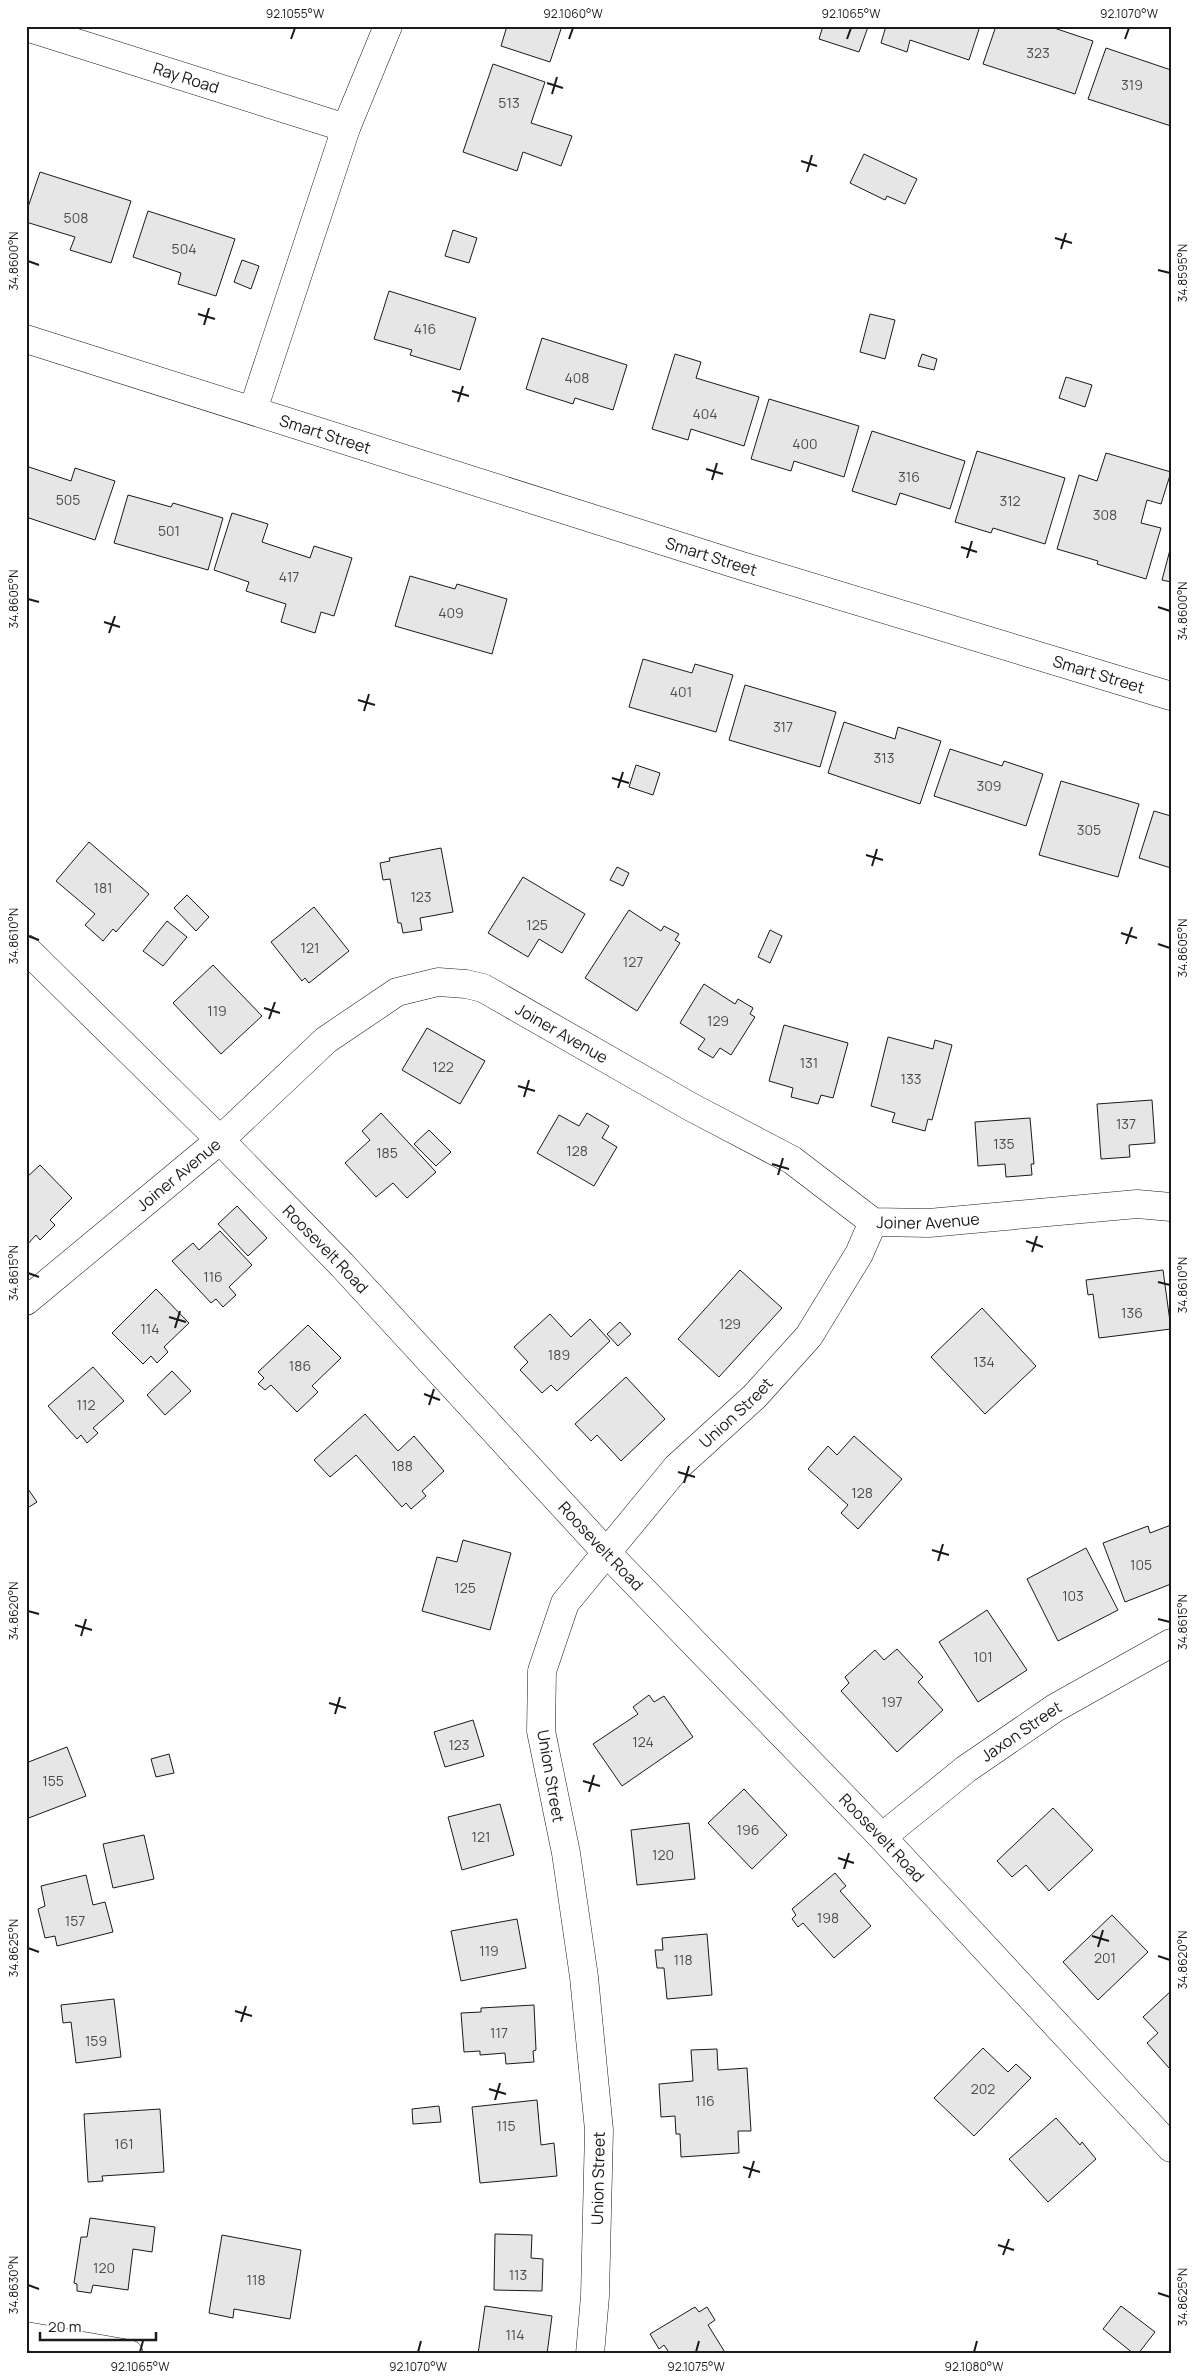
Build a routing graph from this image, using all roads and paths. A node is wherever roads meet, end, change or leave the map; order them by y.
1 (388, 26) edge
2 (26, 27) edge
3 (346, 128) junction
4 (26, 339) edge
5 (253, 410) junction
6 (1171, 696) edge
7 (26, 949) edge
8 (220, 1140) junction
9 (1171, 1207) edge
10 (873, 1222) junction
11 (26, 1301) edge
12 (606, 1552) junction
13 (1171, 1643) edge
14 (882, 1837) junction
15 (1171, 2148) edge
16 (26, 2336) edge
17 (130, 2354) edge
18 (590, 2354) edge

1 - 3 street
2 - 3 street, Ray Road
3 - 5 street
4 - 5 street, Smart Street
5 - 6 street, Smart Street
7 - 8 street, Roosevelt Road
8 - 10 street, Joiner Avenue
8 - 11 street, Joiner Avenue
8 - 12 street, Roosevelt Road
9 - 10 street, Joiner Avenue
10 - 12 street, Union Street
12 - 14 street, Roosevelt Road
12 - 18 street, Union Street
13 - 14 street, Jaxon Street
14 - 15 street, Roosevelt Road
16 - 17 street

